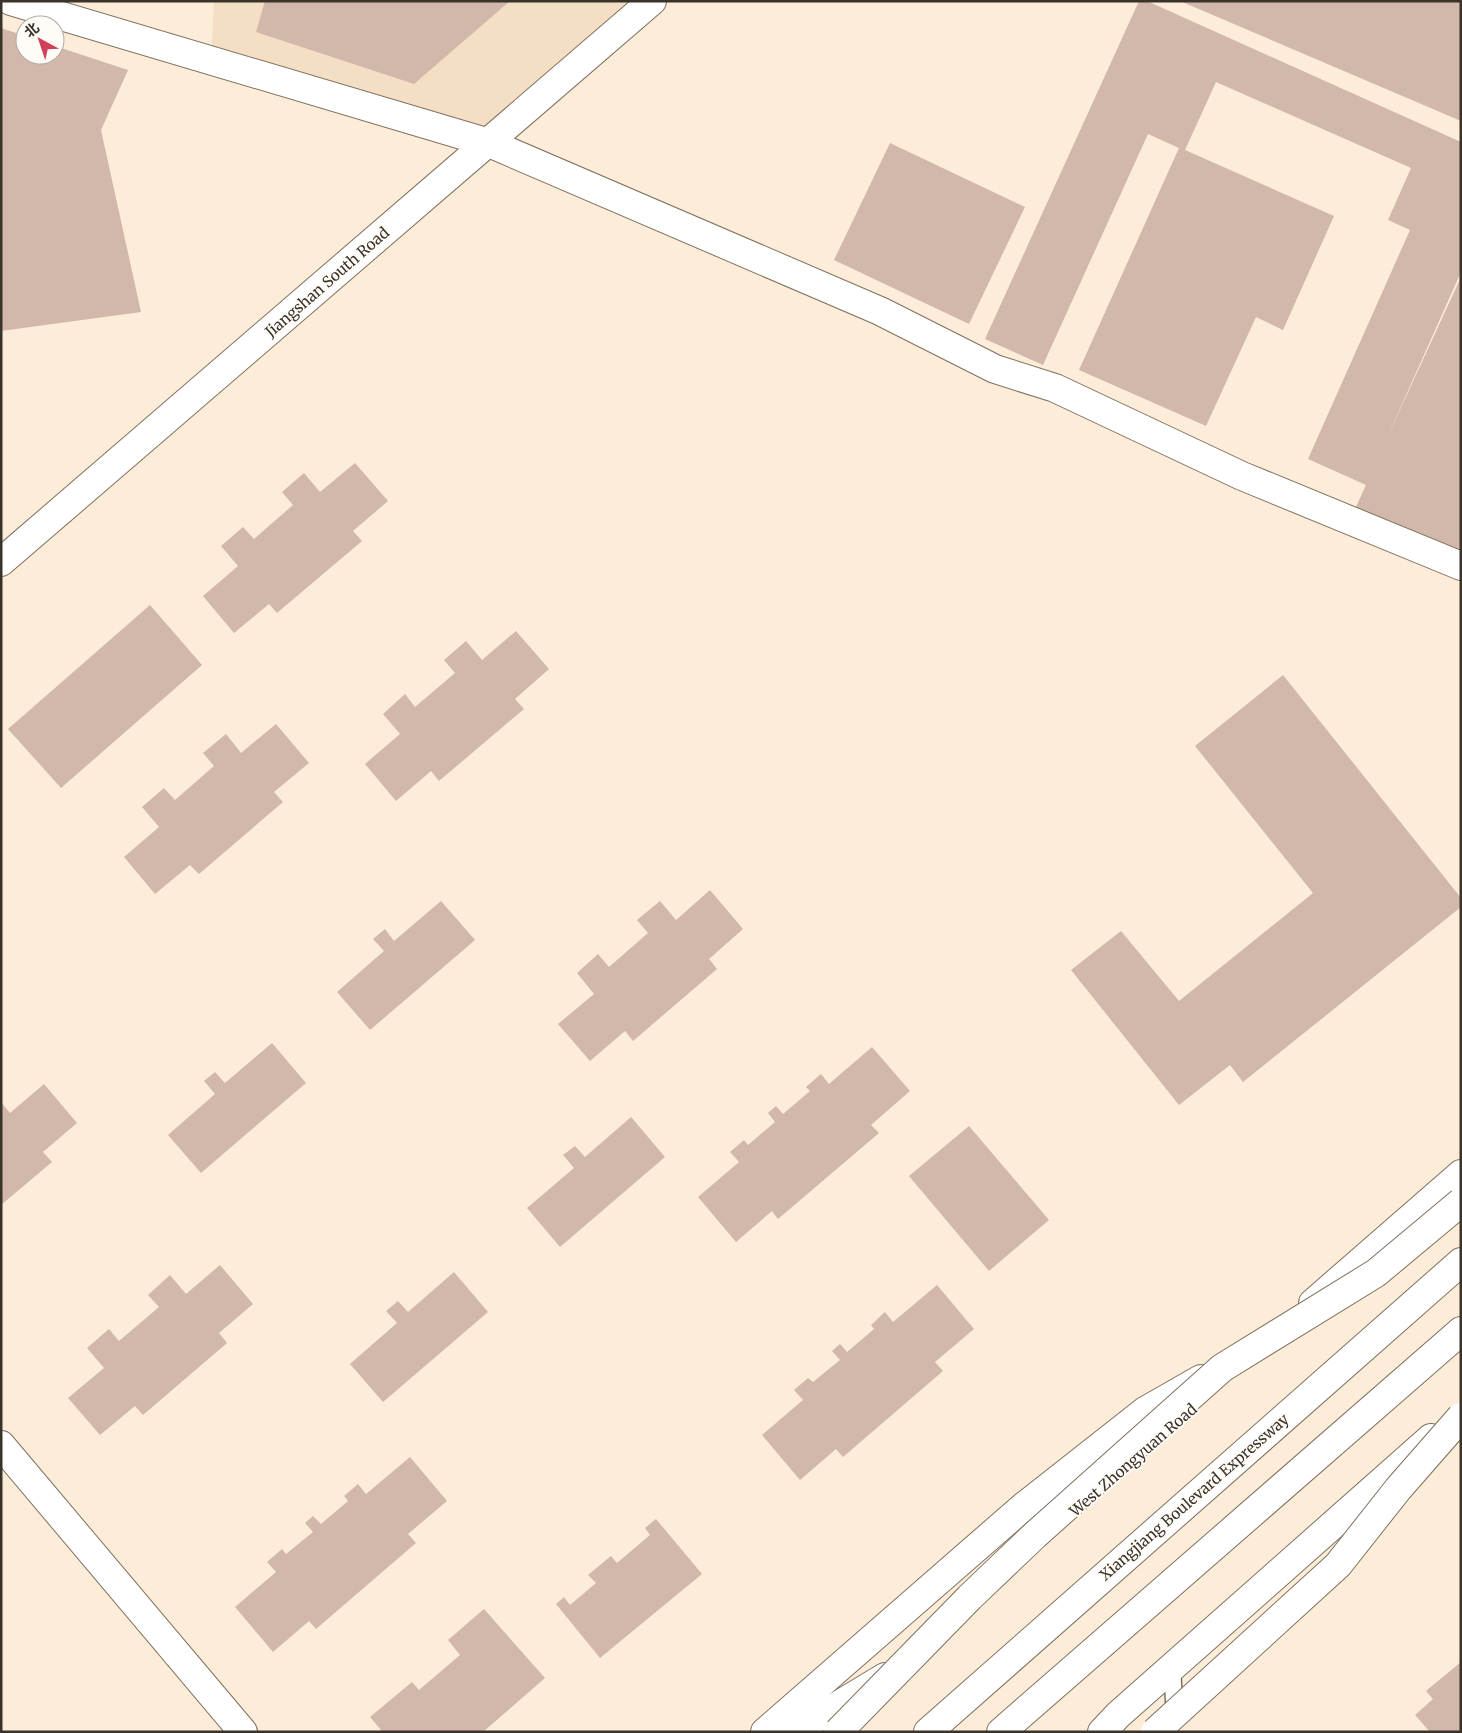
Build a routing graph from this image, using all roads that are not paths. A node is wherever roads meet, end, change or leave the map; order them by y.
1 (10, 1) edge
2 (652, 1) edge
3 (489, 143) junction
4 (1, 562) edge
5 (1461, 566) edge
6 (1461, 1174) edge
7 (1461, 1202) edge
8 (1461, 1262) edge
9 (1461, 1331) edge
10 (1222, 1368) junction
11 (1461, 1411) edge
12 (1461, 1417) edge
13 (1, 1445) edge
14 (1172, 1668) junction
15 (243, 1732) edge
16 (765, 1732) edge
17 (794, 1732) edge
18 (838, 1732) edge
19 (928, 1732) edge
20 (1001, 1732) edge
21 (1102, 1732) edge
22 (1155, 1732) edge
23 (1175, 1732) edge

1 - 3 main road
2 - 3 main road, Jiangshan South Road
3 - 4 main road, Jiangshan South Road
3 - 5 main road
6 - 17 main road, West Zhongyuan Road
7 - 10 main road, bridge
8 - 19 main road, Xiangjiang Boulevard Expressway
9 - 20 main road
10 - 16 main road, bridge
10 - 18 main road, bridge
11 - 14 main road
12 - 22 main road, bridge
13 - 15 main road
14 - 21 main road
14 - 23 lane

